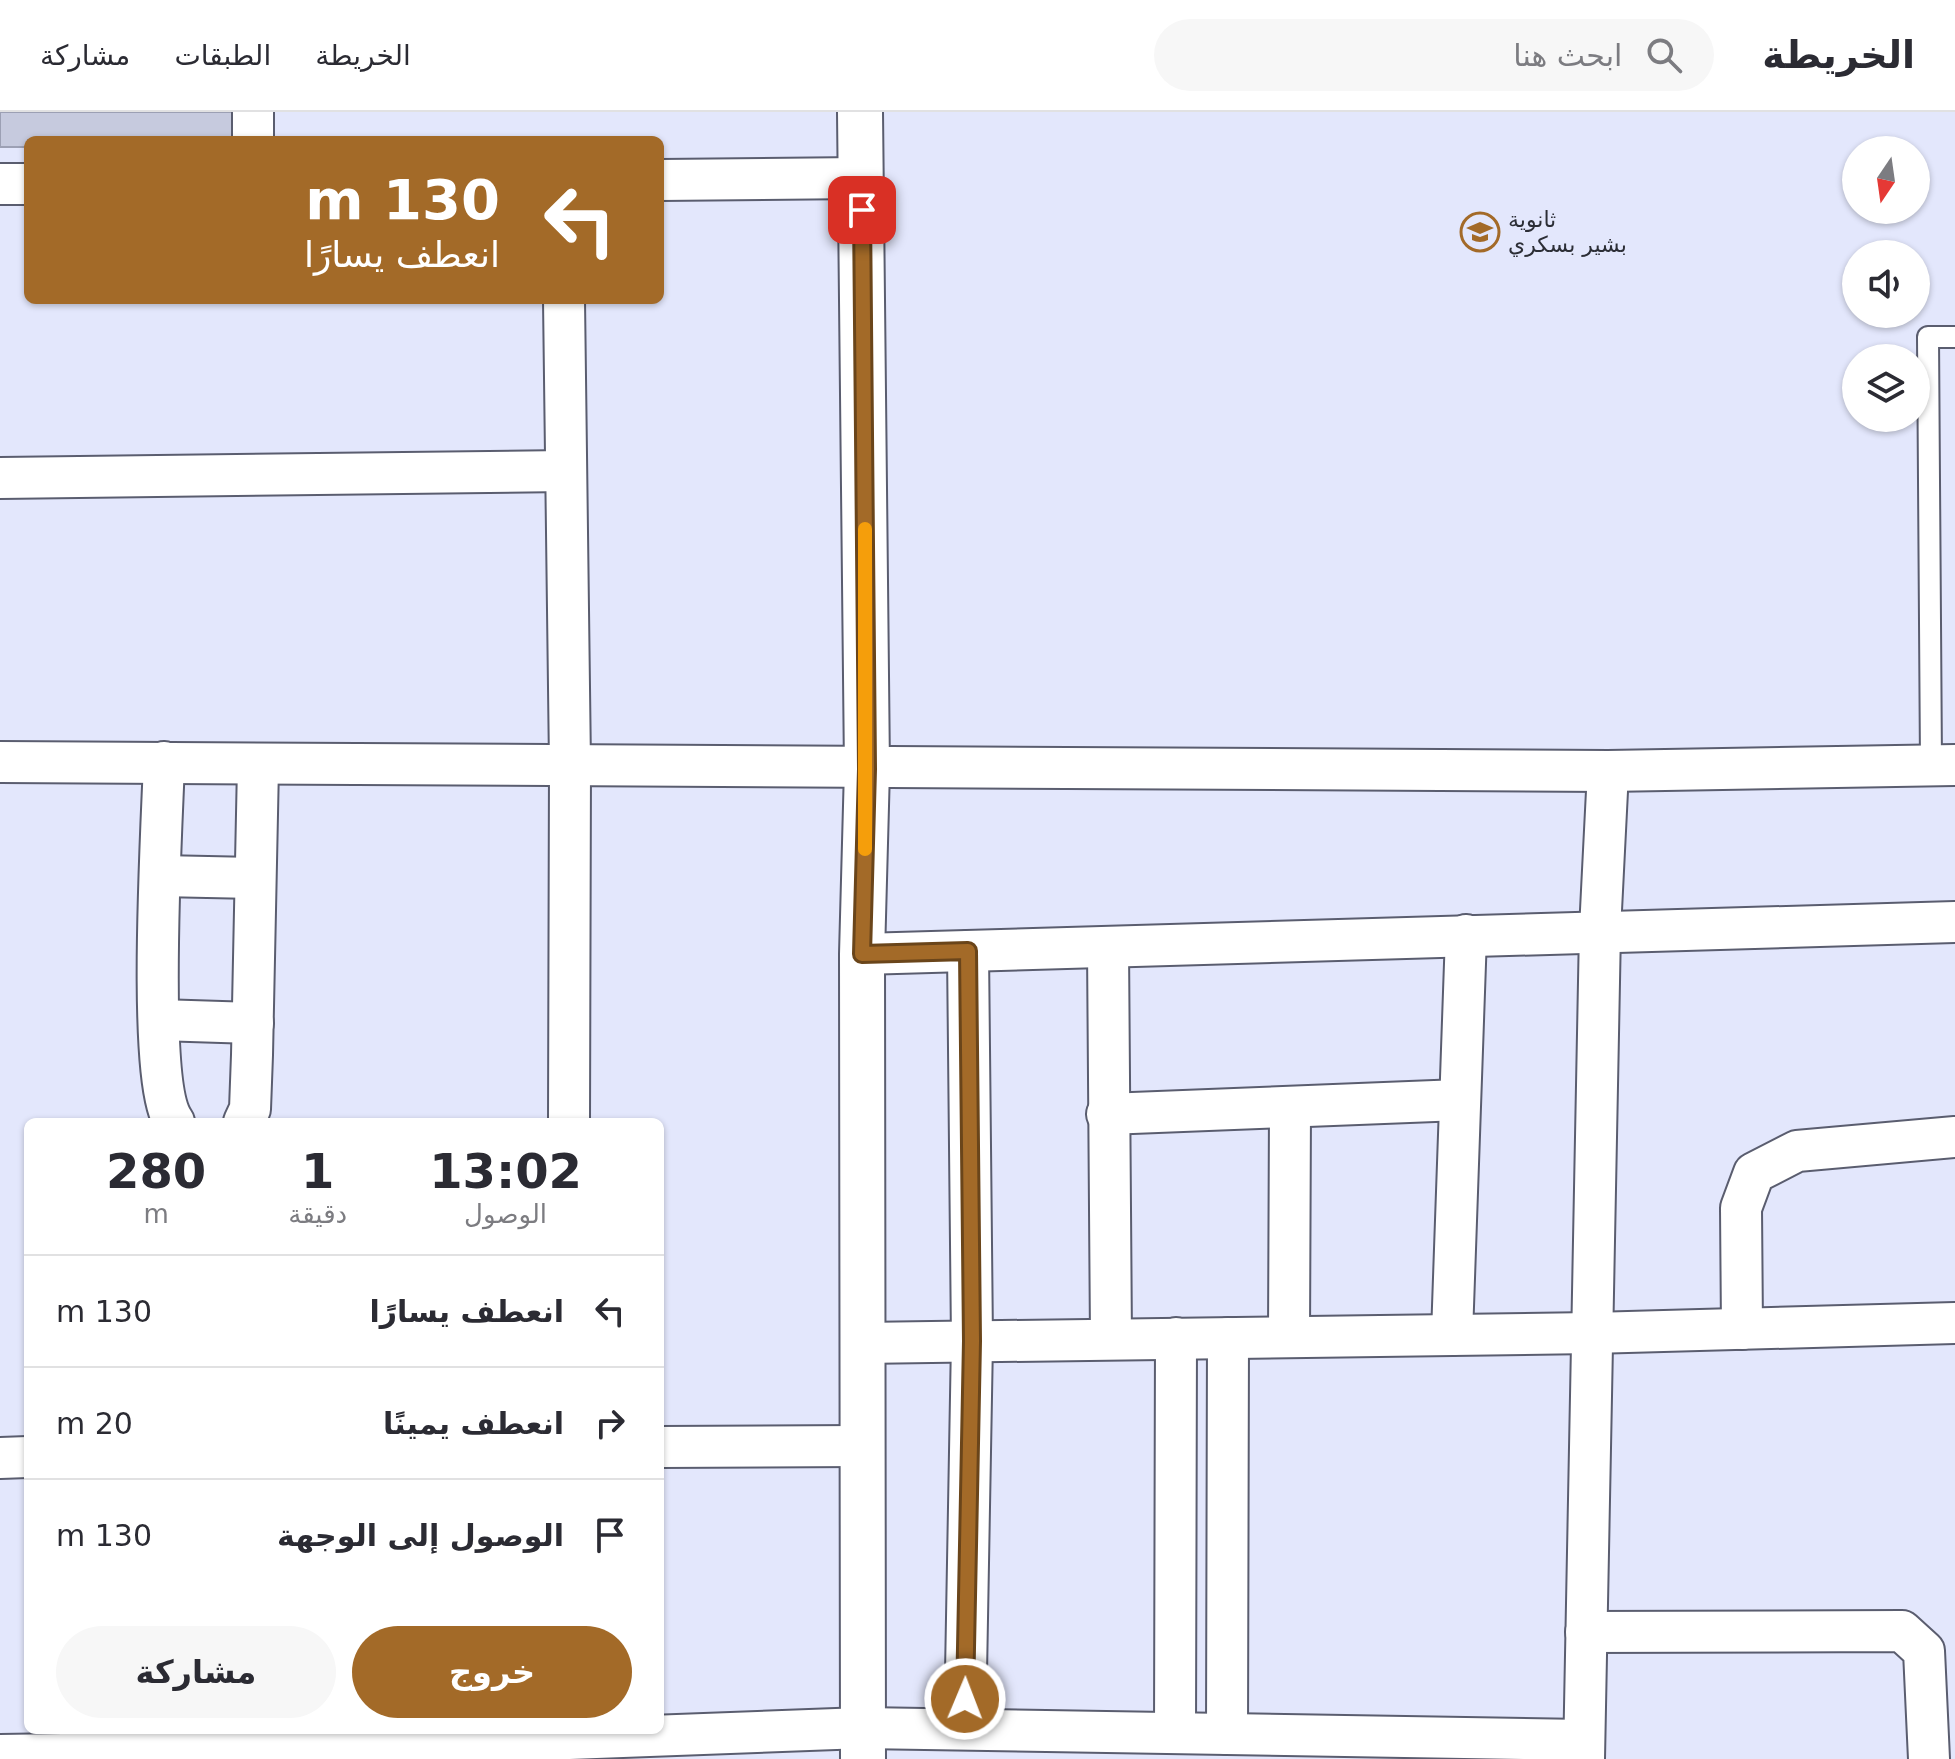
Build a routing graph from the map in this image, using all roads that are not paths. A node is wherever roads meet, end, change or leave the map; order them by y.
1 (253, 112) edge
2 (860, 112) edge
3 (253, 136) edge
4 (861, 178) junction
5 (664, 180) edge
6 (0, 184) edge
7 (24, 184) edge
8 (564, 304) edge
9 (1955, 337) edge
10 (566, 471) junction
11 (0, 478) edge
12 (0, 762) edge
13 (164, 762) junction
14 (570, 764) junction
15 (1943, 765) edge
16 (258, 766) junction
17 (867, 769) junction
18 (1608, 771) junction
19 (161, 876) junction
20 (254, 878) junction
21 (1955, 922) edge
22 (1600, 930) junction
23 (1466, 935) junction
24 (1108, 947) junction
25 (968, 951) junction
26 (862, 954) junction
27 (159, 1020) junction
28 (253, 1023) junction
29 (1460, 1100) junction
30 (1290, 1108) junction
31 (1107, 1114) junction
32 (172, 1118) edge
33 (246, 1118) edge
34 (569, 1118) edge
35 (1955, 1137) edge
36 (1955, 1323) edge
37 (1742, 1329) junction
38 (1592, 1333) junction
39 (1452, 1335) junction
40 (1289, 1337) junction
41 (1176, 1338) junction
42 (1228, 1338) junction
43 (1111, 1339) junction
44 (972, 1341) junction
45 (862, 1343) junction
46 (861, 1446) junction
47 (664, 1447) edge
48 (24, 1457) edge
49 (0, 1458) edge
50 (1586, 1632) junction
51 (965, 1729) junction
52 (1175, 1733) junction
53 (1227, 1734) junction
54 (863, 1743) edge
55 (1584, 1749) edge
56 (0, 1755) edge
57 (249, 1755) edge
58 (1929, 1759) edge

1 - 3 street
2 - 4 street
4 - 5 street
4 - 17 street
6 - 7 street
8 - 10 street
9 - 15 lane
10 - 11 street
10 - 14 street
12 - 13 street
13 - 16 street
13 - 19 street
14 - 16 street
14 - 17 street
14 - 34 street
15 - 18 street
16 - 20 street
17 - 18 street
17 - 26 street
18 - 22 street
19 - 20 street
19 - 27 street
20 - 28 street
21 - 22 street
22 - 23 street
22 - 38 street
23 - 24 street
23 - 29 street
24 - 25 street
24 - 31 street
25 - 26 street
25 - 44 street
26 - 45 street
27 - 28 street
27 - 32 street
28 - 33 street
29 - 30 street
29 - 39 street
30 - 31 street
30 - 40 street
31 - 43 street
35 - 37 street
36 - 37 street
37 - 38 street
38 - 39 street
38 - 50 street
39 - 40 street
40 - 42 street
41 - 42 street
41 - 43 street
41 - 52 street
42 - 53 street
43 - 44 street
44 - 45 street
44 - 51 street
45 - 46 street
46 - 47 street
46 - 54 street
48 - 49 street
50 - 55 street
50 - 58 street
51 - 52 street
51 - 54 street
52 - 53 street
53 - 55 street
54 - 57 street
56 - 57 street

